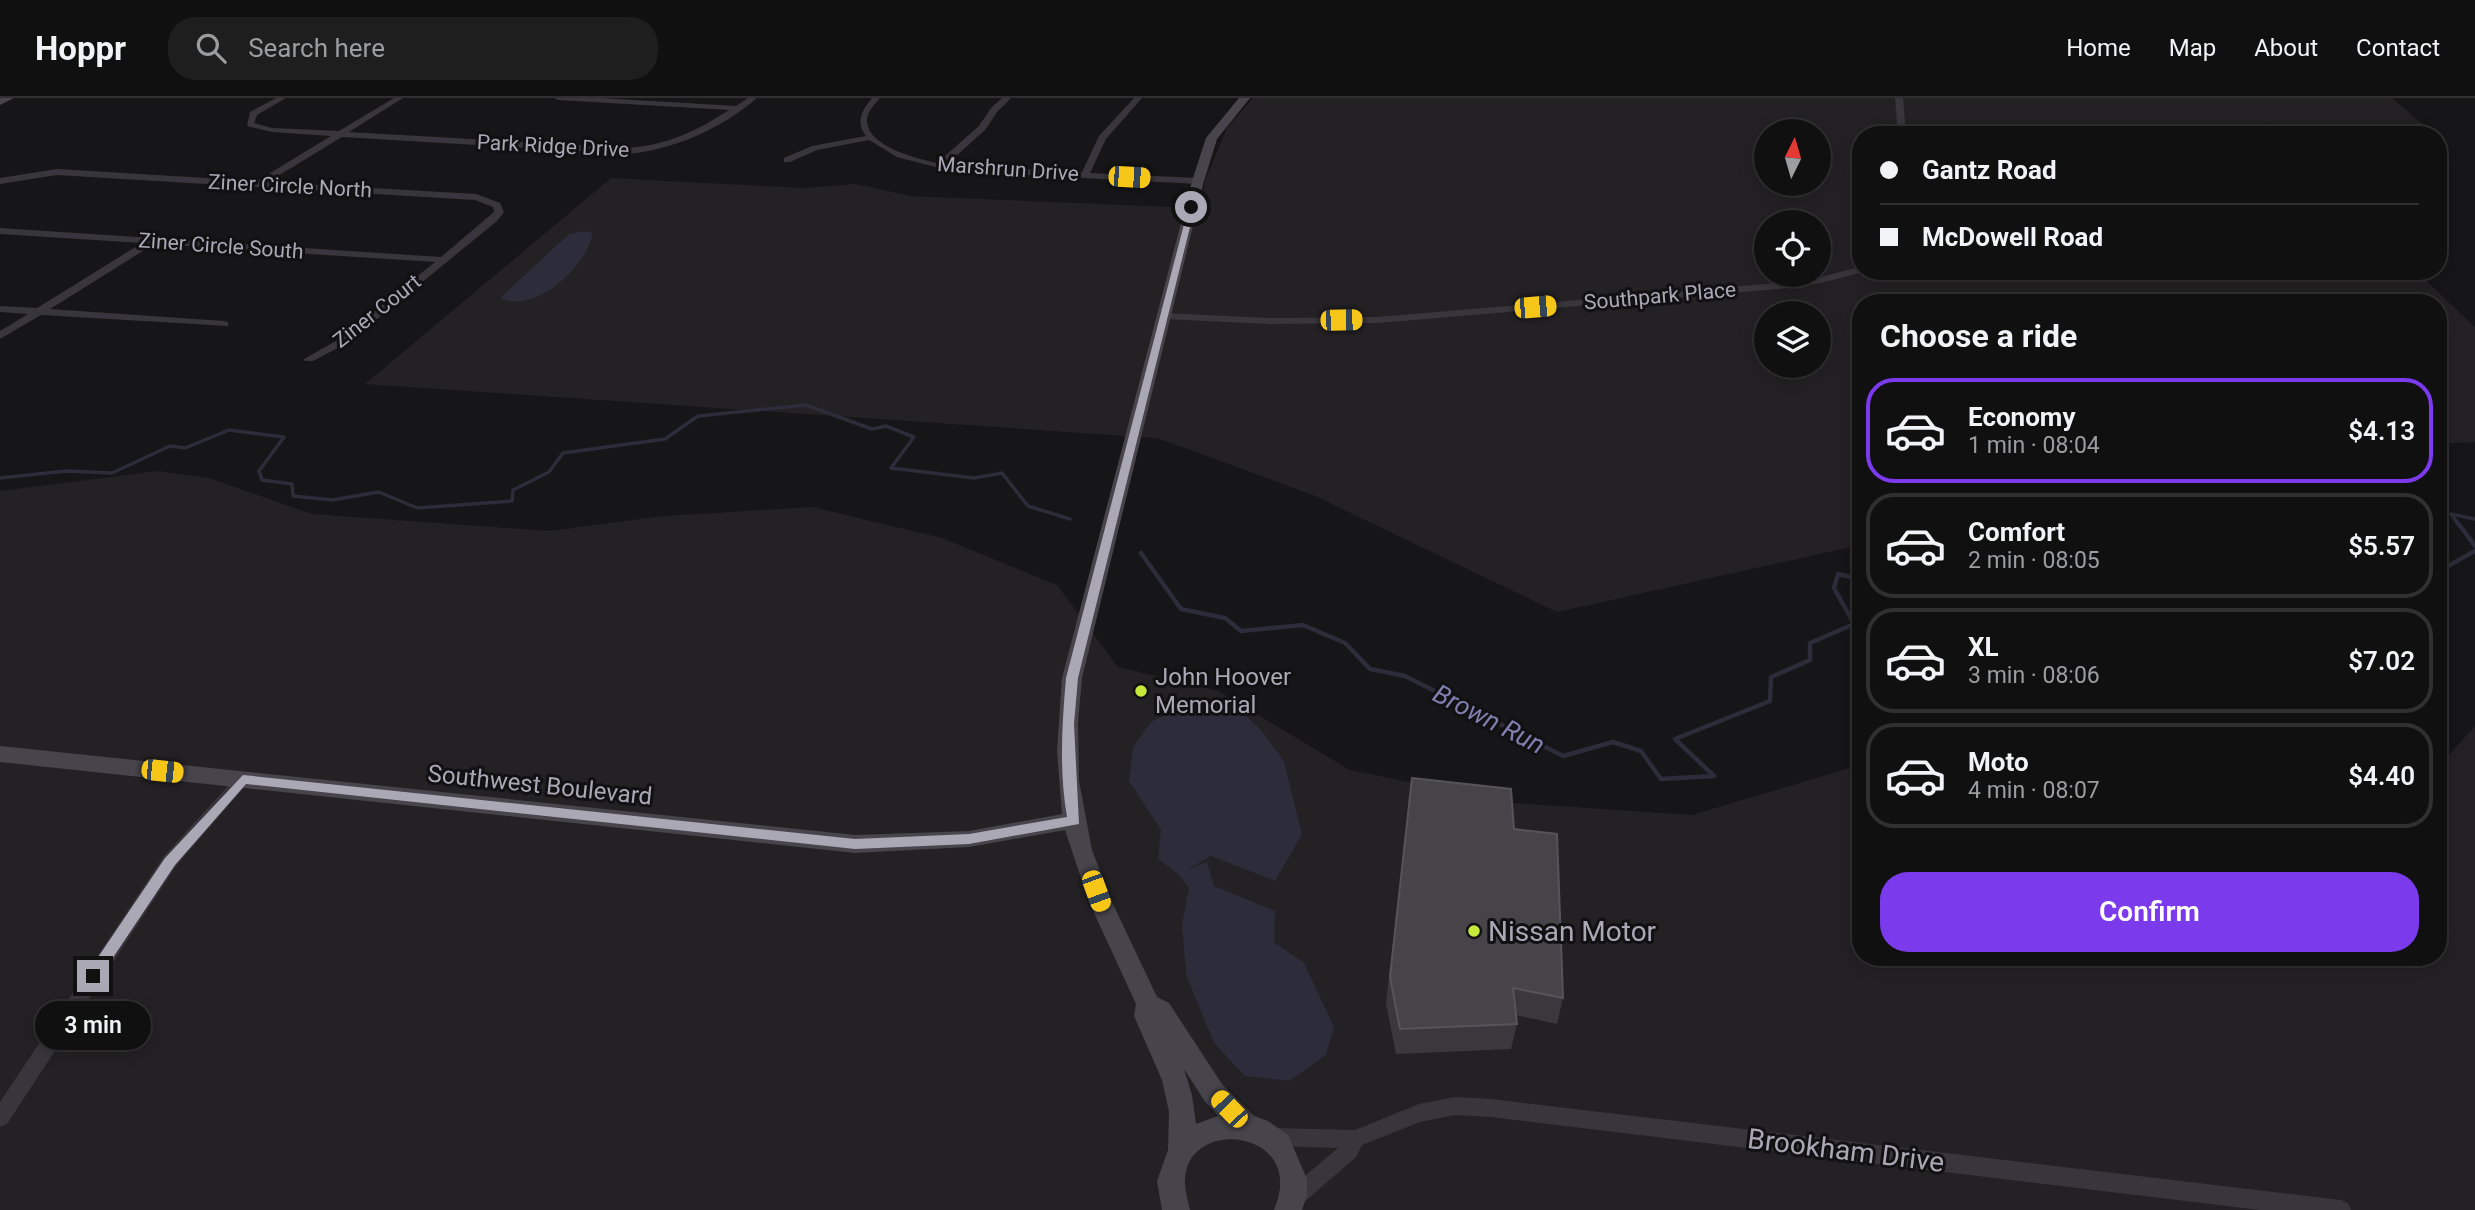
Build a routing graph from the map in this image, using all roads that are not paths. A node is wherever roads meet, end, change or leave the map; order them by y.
1 (9, 98) edge
2 (282, 98) edge
3 (398, 98) edge
4 (558, 98) edge
5 (754, 98) edge
6 (876, 98) edge
7 (1007, 98) edge
8 (1138, 98) edge
9 (1245, 98) edge
10 (1899, 98) edge
11 (0, 102) edge
12 (738, 108) junction
13 (1901, 126) edge
14 (340, 134) junction
15 (869, 138) junction
16 (787, 160) dead end
17 (939, 166) junction
18 (1085, 175) junction
19 (0, 181) edge
20 (1198, 181) junction
21 (260, 184) junction
22 (0, 231) edge
23 (152, 241) junction
24 (443, 260) junction
25 (1852, 272) edge
26 (0, 309) edge
27 (40, 311) junction
28 (1164, 316) junction
29 (224, 324) dead end
30 (0, 336) edge
31 (309, 359) dead end
32 (0, 754) edge
33 (243, 779) junction
34 (1074, 820) junction
35 (1148, 1004) junction
36 (0, 1118) edge
37 (1245, 1125) junction
38 (1270, 1137) junction
39 (1355, 1139) junction
40 (1181, 1150) junction
41 (1291, 1204) edge
42 (1176, 1210) edge
43 (2341, 1210) edge

1 - 11 main road
2 - 14 street, Park Ridge Drive
3 - 14 street
4 - 12 street
5 - 12 street, Park Ridge Drive
6 - 15 street
7 - 17 street
8 - 18 street
9 - 20 main road
10 - 13 street
12 - 14 street, Park Ridge Drive
14 - 21 street
15 - 16 street
15 - 17 street, Marshrun Drive
17 - 18 street, Marshrun Drive
18 - 20 street, Marshrun Drive
19 - 21 street, Ziner Circle North
20 - 28 main road
21 - 24 street, Ziner Circle North
22 - 23 street, Ziner Circle South
23 - 24 street, Ziner Circle South
23 - 27 street
24 - 31 street, Ziner Court
25 - 28 street, Southpark Place
26 - 27 street
27 - 29 street
27 - 30 street
28 - 34 main road
32 - 33 main road, Southwest Boulevard
33 - 34 main road, Southwest Boulevard
33 - 36 street
34 - 35 main road
35 - 37 main road
35 - 40 main road
37 - 38 main road
37 - 40 main road
38 - 39 street, Brookham Drive
38 - 41 main road
39 - 41 street, Brookham Drive
39 - 43 street, Brookham Drive
40 - 42 main road

